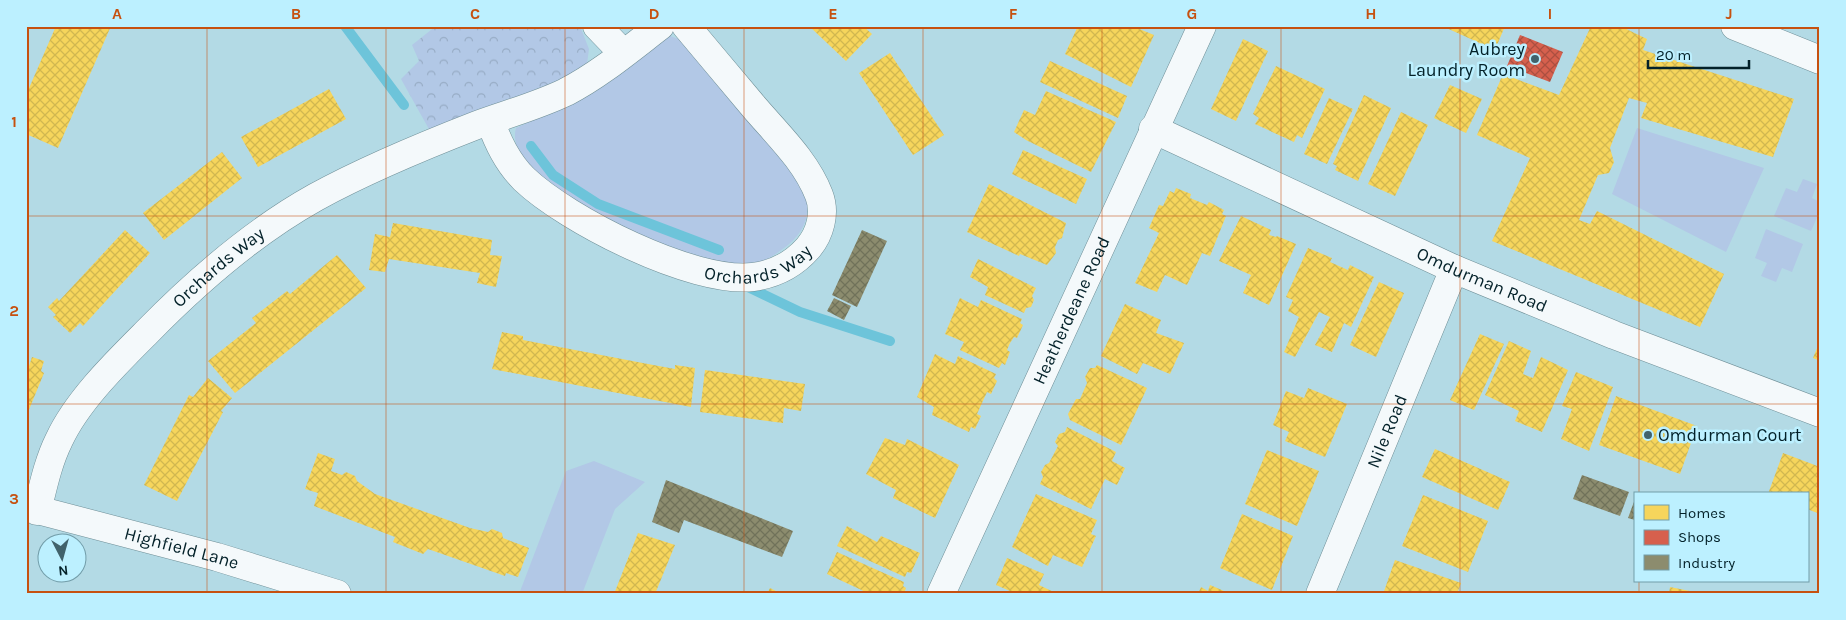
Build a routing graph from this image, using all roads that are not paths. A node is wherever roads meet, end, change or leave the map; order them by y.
1 (597, 26) edge
2 (660, 26) edge
3 (686, 26) edge
4 (1202, 26) edge
5 (1735, 26) edge
6 (623, 53) junction
7 (1820, 60) edge
8 (490, 121) junction
9 (1153, 129) junction
10 (1454, 269) junction
11 (1820, 413) edge
12 (32, 509) edge
13 (337, 594) edge
14 (940, 594) edge
15 (1320, 594) edge

1 - 6 street
2 - 6 street, Orchards Way
3 - 8 street, Orchards Way
4 - 9 street, Heatherdeane Road
5 - 7 street
6 - 8 street, Orchards Way
8 - 12 street, Orchards Way
9 - 10 street, Omdurman Road
9 - 14 street, Heatherdeane Road
10 - 11 street, Omdurman Road
10 - 15 street, Nile Road
12 - 13 street, Highfield Lane

